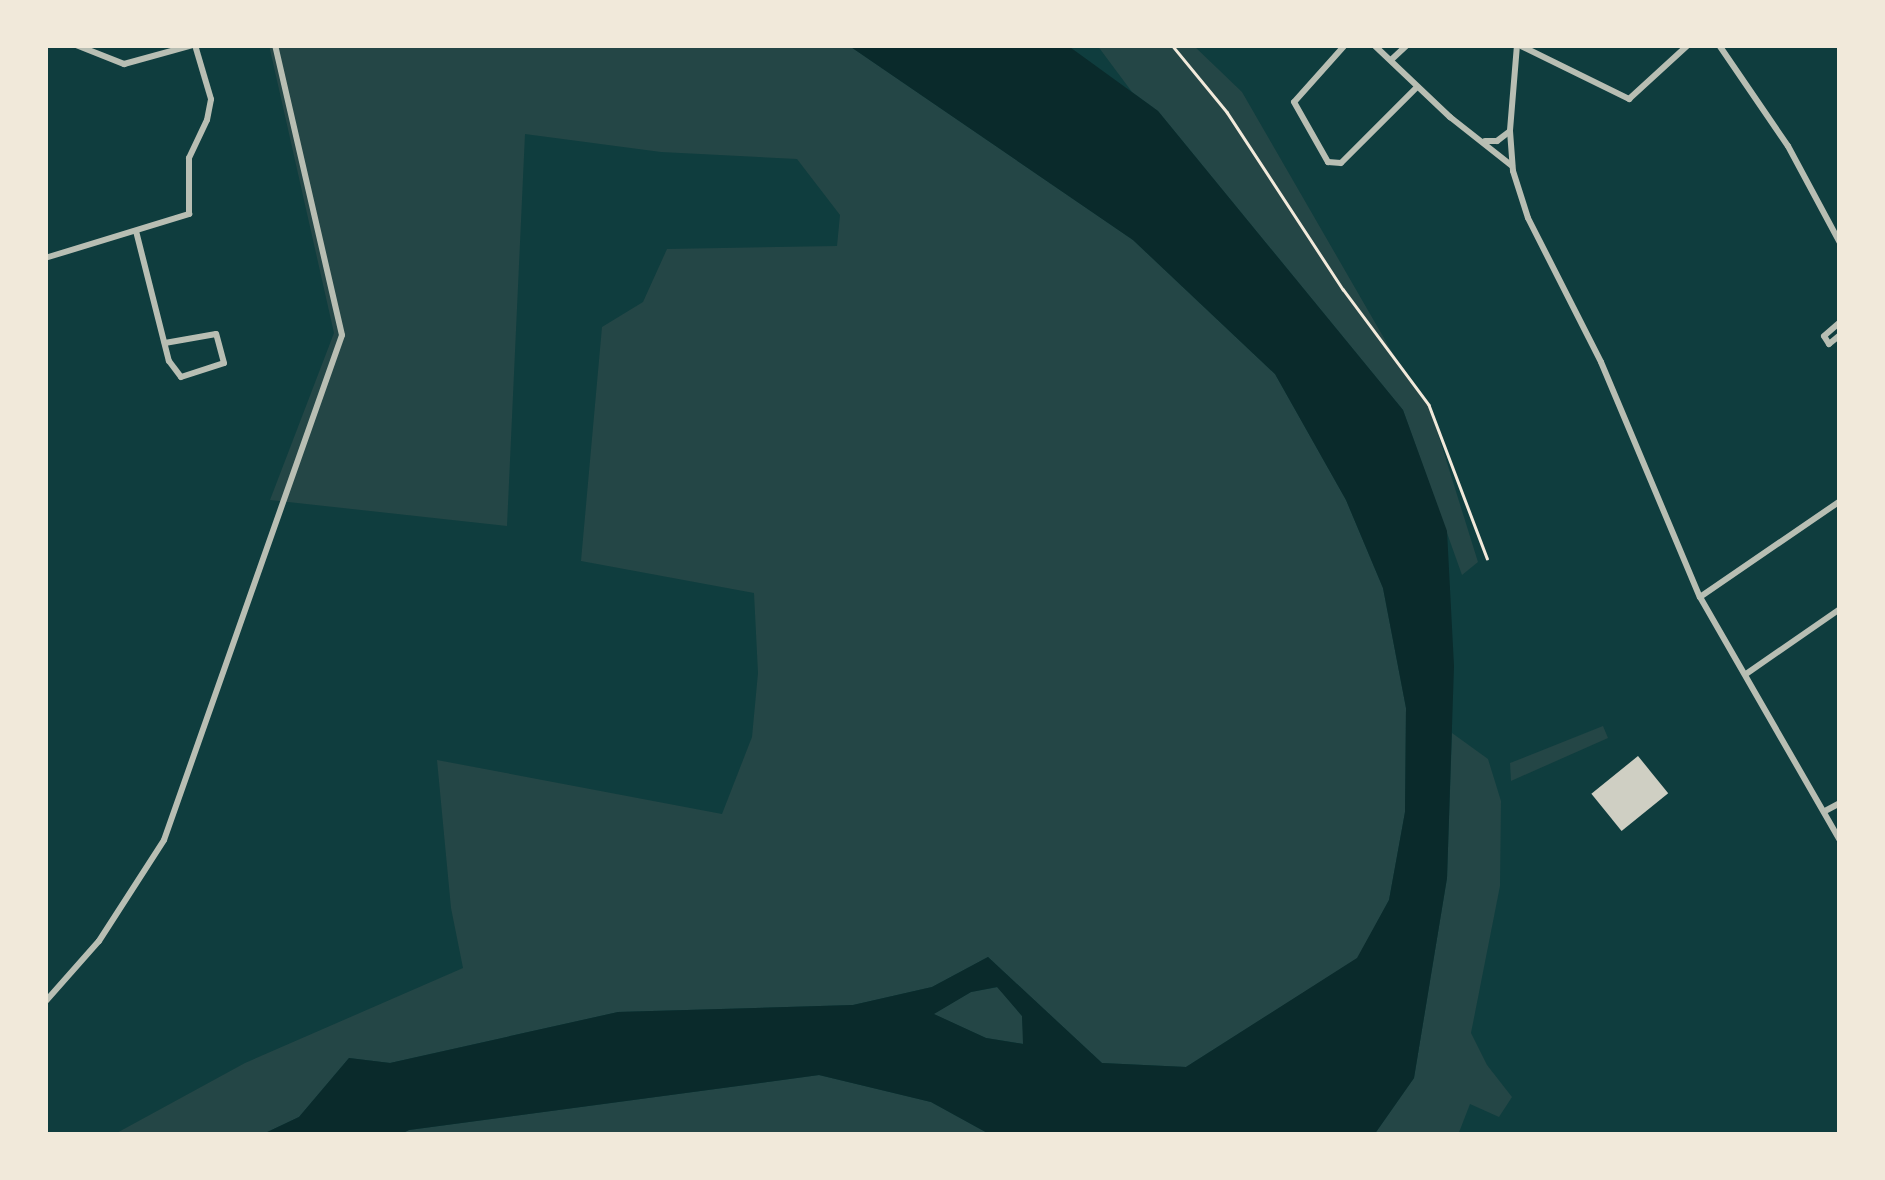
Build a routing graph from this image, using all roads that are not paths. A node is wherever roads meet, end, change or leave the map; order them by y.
1 (76, 45) edge
2 (194, 45) edge
3 (275, 45) edge
4 (1344, 45) edge
5 (1374, 45) edge
6 (1407, 45) edge
7 (1518, 45) edge
8 (1688, 45) edge
9 (1718, 45) edge
10 (1391, 60) junction
11 (1417, 86) junction
12 (1510, 131) junction
13 (1481, 141) junction
14 (1513, 166) junction
15 (136, 231) junction
16 (1840, 243) edge
17 (45, 258) edge
18 (1840, 322) edge
19 (1840, 335) edge
20 (166, 344) junction
21 (1840, 501) edge
22 (1700, 597) junction
23 (1840, 609) edge
24 (1746, 674) junction
25 (1840, 803) edge
26 (1825, 811) junction
27 (1840, 840) edge
28 (45, 1002) edge

1 - 2 street
2 - 15 street
3 - 28 street
4 - 11 street
5 - 10 street
6 - 10 street
7 - 8 street
7 - 12 street
9 - 16 street
10 - 11 street
11 - 13 street
12 - 13 street
12 - 14 street
13 - 14 street
14 - 22 street
15 - 17 street
15 - 20 street
18 - 19 street
20 - 20 street
21 - 22 street
22 - 24 street
23 - 24 street
24 - 26 street
25 - 26 street
26 - 27 street

